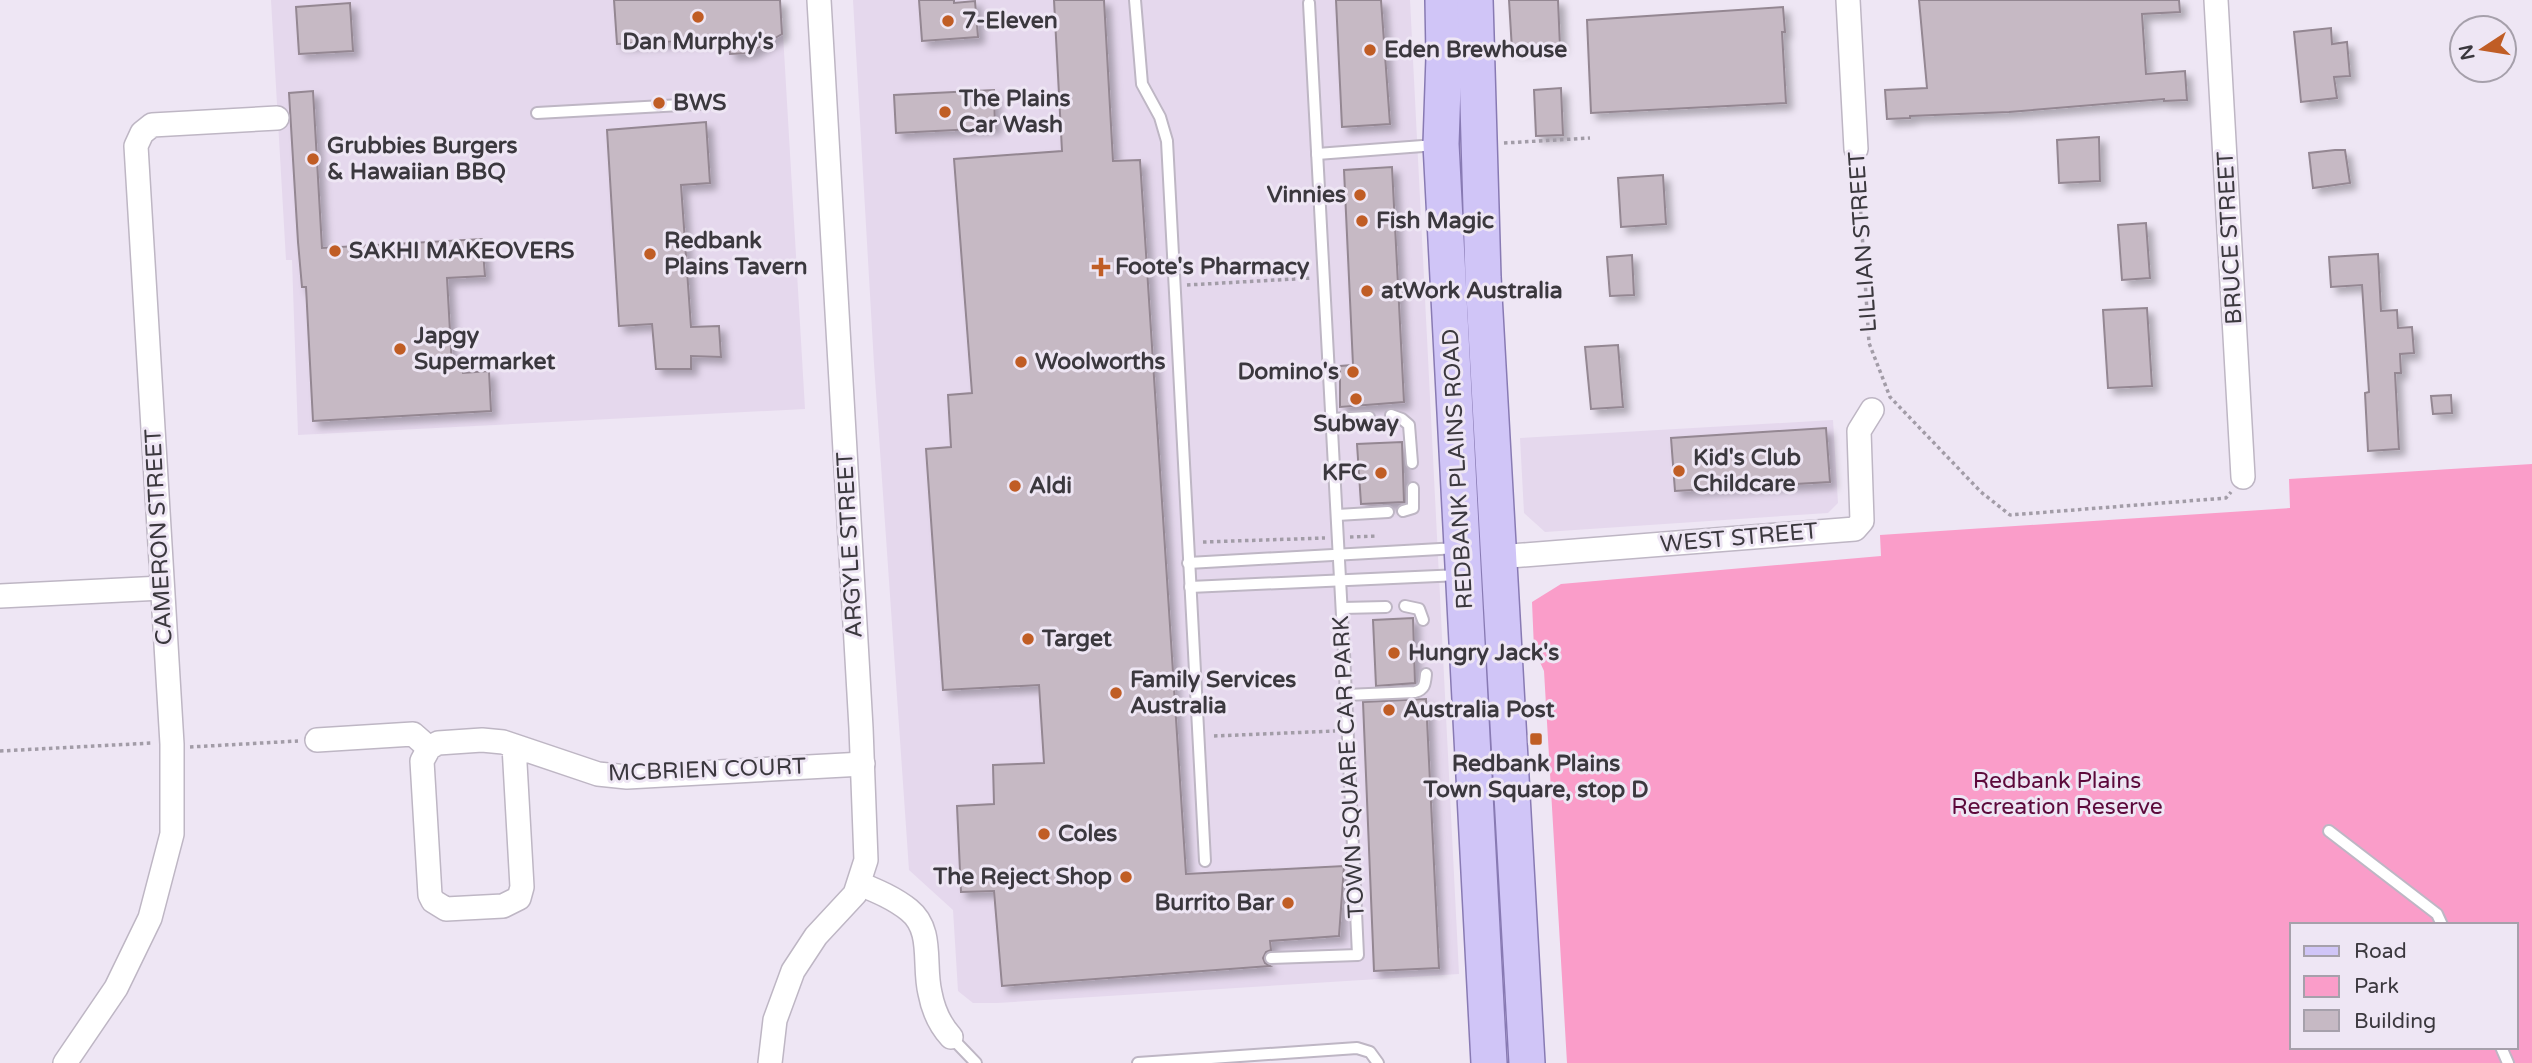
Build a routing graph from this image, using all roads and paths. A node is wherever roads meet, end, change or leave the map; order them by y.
1 (819, 0) edge
2 (1135, 0) edge
3 (1428, 0) edge
4 (1443, 0) edge
5 (1475, 0) edge
6 (1848, 0) edge
7 (2216, 0) edge
8 (1309, 3) dead end
9 (718, 103) dead end
10 (1444, 107) junction
11 (537, 113) dead end
12 (277, 118) dead end
13 (1590, 138) dead end
14 (1501, 143) dead end
15 (1441, 144) junction
16 (1856, 149) joint
17 (1317, 154) junction
18 (1323, 278) junction
19 (1174, 286) junction
20 (1872, 410) dead end
21 (1391, 415) dead end
22 (1369, 417) dead end
23 (1331, 419) junction
24 (1412, 463) dead end
25 (2244, 477) joint
26 (1413, 488) dead end
27 (1403, 511) dead end
28 (1388, 512) dead end
29 (1337, 515) junction
30 (1390, 535) dead end
31 (1338, 537) junction
32 (1187, 543) junction
33 (1339, 556) junction
34 (1478, 559) junction
35 (1188, 563) junction
36 (1340, 580) junction
37 (1190, 587) junction
38 (162, 588) junction
39 (0, 596) edge
40 (1405, 606) dead end
41 (1386, 607) dead end
42 (1342, 608) junction
43 (1423, 620) dead end
44 (1426, 674) dead end
45 (1346, 695) junction
46 (1347, 730) junction
47 (1198, 737) junction
48 (317, 740) joint
49 (172, 744) junction
50 (514, 746) junction
51 (429, 748) junction
52 (0, 751) edge
53 (863, 764) junction
54 (2329, 831) dead end
55 (1205, 861) dead end
56 (860, 884) junction
57 (2441, 923) edge
58 (1271, 958) dead end
59 (951, 1037) joint
60 (71, 1061) edge
61 (770, 1063) edge
62 (976, 1063) edge
63 (1138, 1063) edge
64 (1378, 1063) edge
65 (1489, 1063) edge
66 (1527, 1063) edge

1 - 53 street, ARGYLE STREET
2 - 19 lane
3 - 10 main road
4 - 10 main road, REDBANK PLAINS ROAD
5 - 34 main road, REDBANK PLAINS ROAD
6 - 16 street, LILLIAN STREET
7 - 25 street, BRUCE STREET
8 - 17 lane, TOWN SQUARE CAR PARK
9 - 11 lane
10 - 15 main road, REDBANK PLAINS ROAD
12 - 38 street, CAMERON STREET
13 - 14 path
15 - 17 lane
15 - 34 main road, REDBANK PLAINS ROAD
16 - 25 path, LILLIAN STREET
17 - 18 lane, TOWN SQUARE CAR PARK
18 - 19 path
18 - 23 lane, TOWN SQUARE CAR PARK
19 - 32 lane
20 - 34 street, WEST STREET
21 - 24 lane
22 - 23 lane
23 - 29 lane, TOWN SQUARE CAR PARK
26 - 27 lane
28 - 29 lane
29 - 31 lane, TOWN SQUARE CAR PARK
30 - 31 path
31 - 32 path
31 - 33 lane, TOWN SQUARE CAR PARK
32 - 35 lane
33 - 34 lane
33 - 35 lane
33 - 36 lane, TOWN SQUARE CAR PARK
34 - 36 lane
34 - 65 main road, REDBANK PLAINS ROAD
34 - 66 main road, REDBANK PLAINS ROAD
35 - 37 lane
36 - 37 lane
36 - 42 lane, TOWN SQUARE CAR PARK
37 - 47 lane
38 - 39 street
38 - 49 street, CAMERON STREET
40 - 43 lane
41 - 42 lane
42 - 45 lane, TOWN SQUARE CAR PARK
44 - 45 lane
45 - 46 lane, TOWN SQUARE CAR PARK
46 - 47 path
46 - 58 lane, TOWN SQUARE CAR PARK
47 - 55 lane
48 - 49 path
48 - 51 street
49 - 52 path
49 - 60 street, CAMERON STREET
50 - 51 street, MCBRIEN COURT
50 - 51 street
50 - 53 street, MCBRIEN COURT
53 - 56 street, ARGYLE STREET
54 - 57 lane
56 - 59 street
56 - 61 street, ARGYLE STREET
59 - 62 lane
63 - 64 lane

